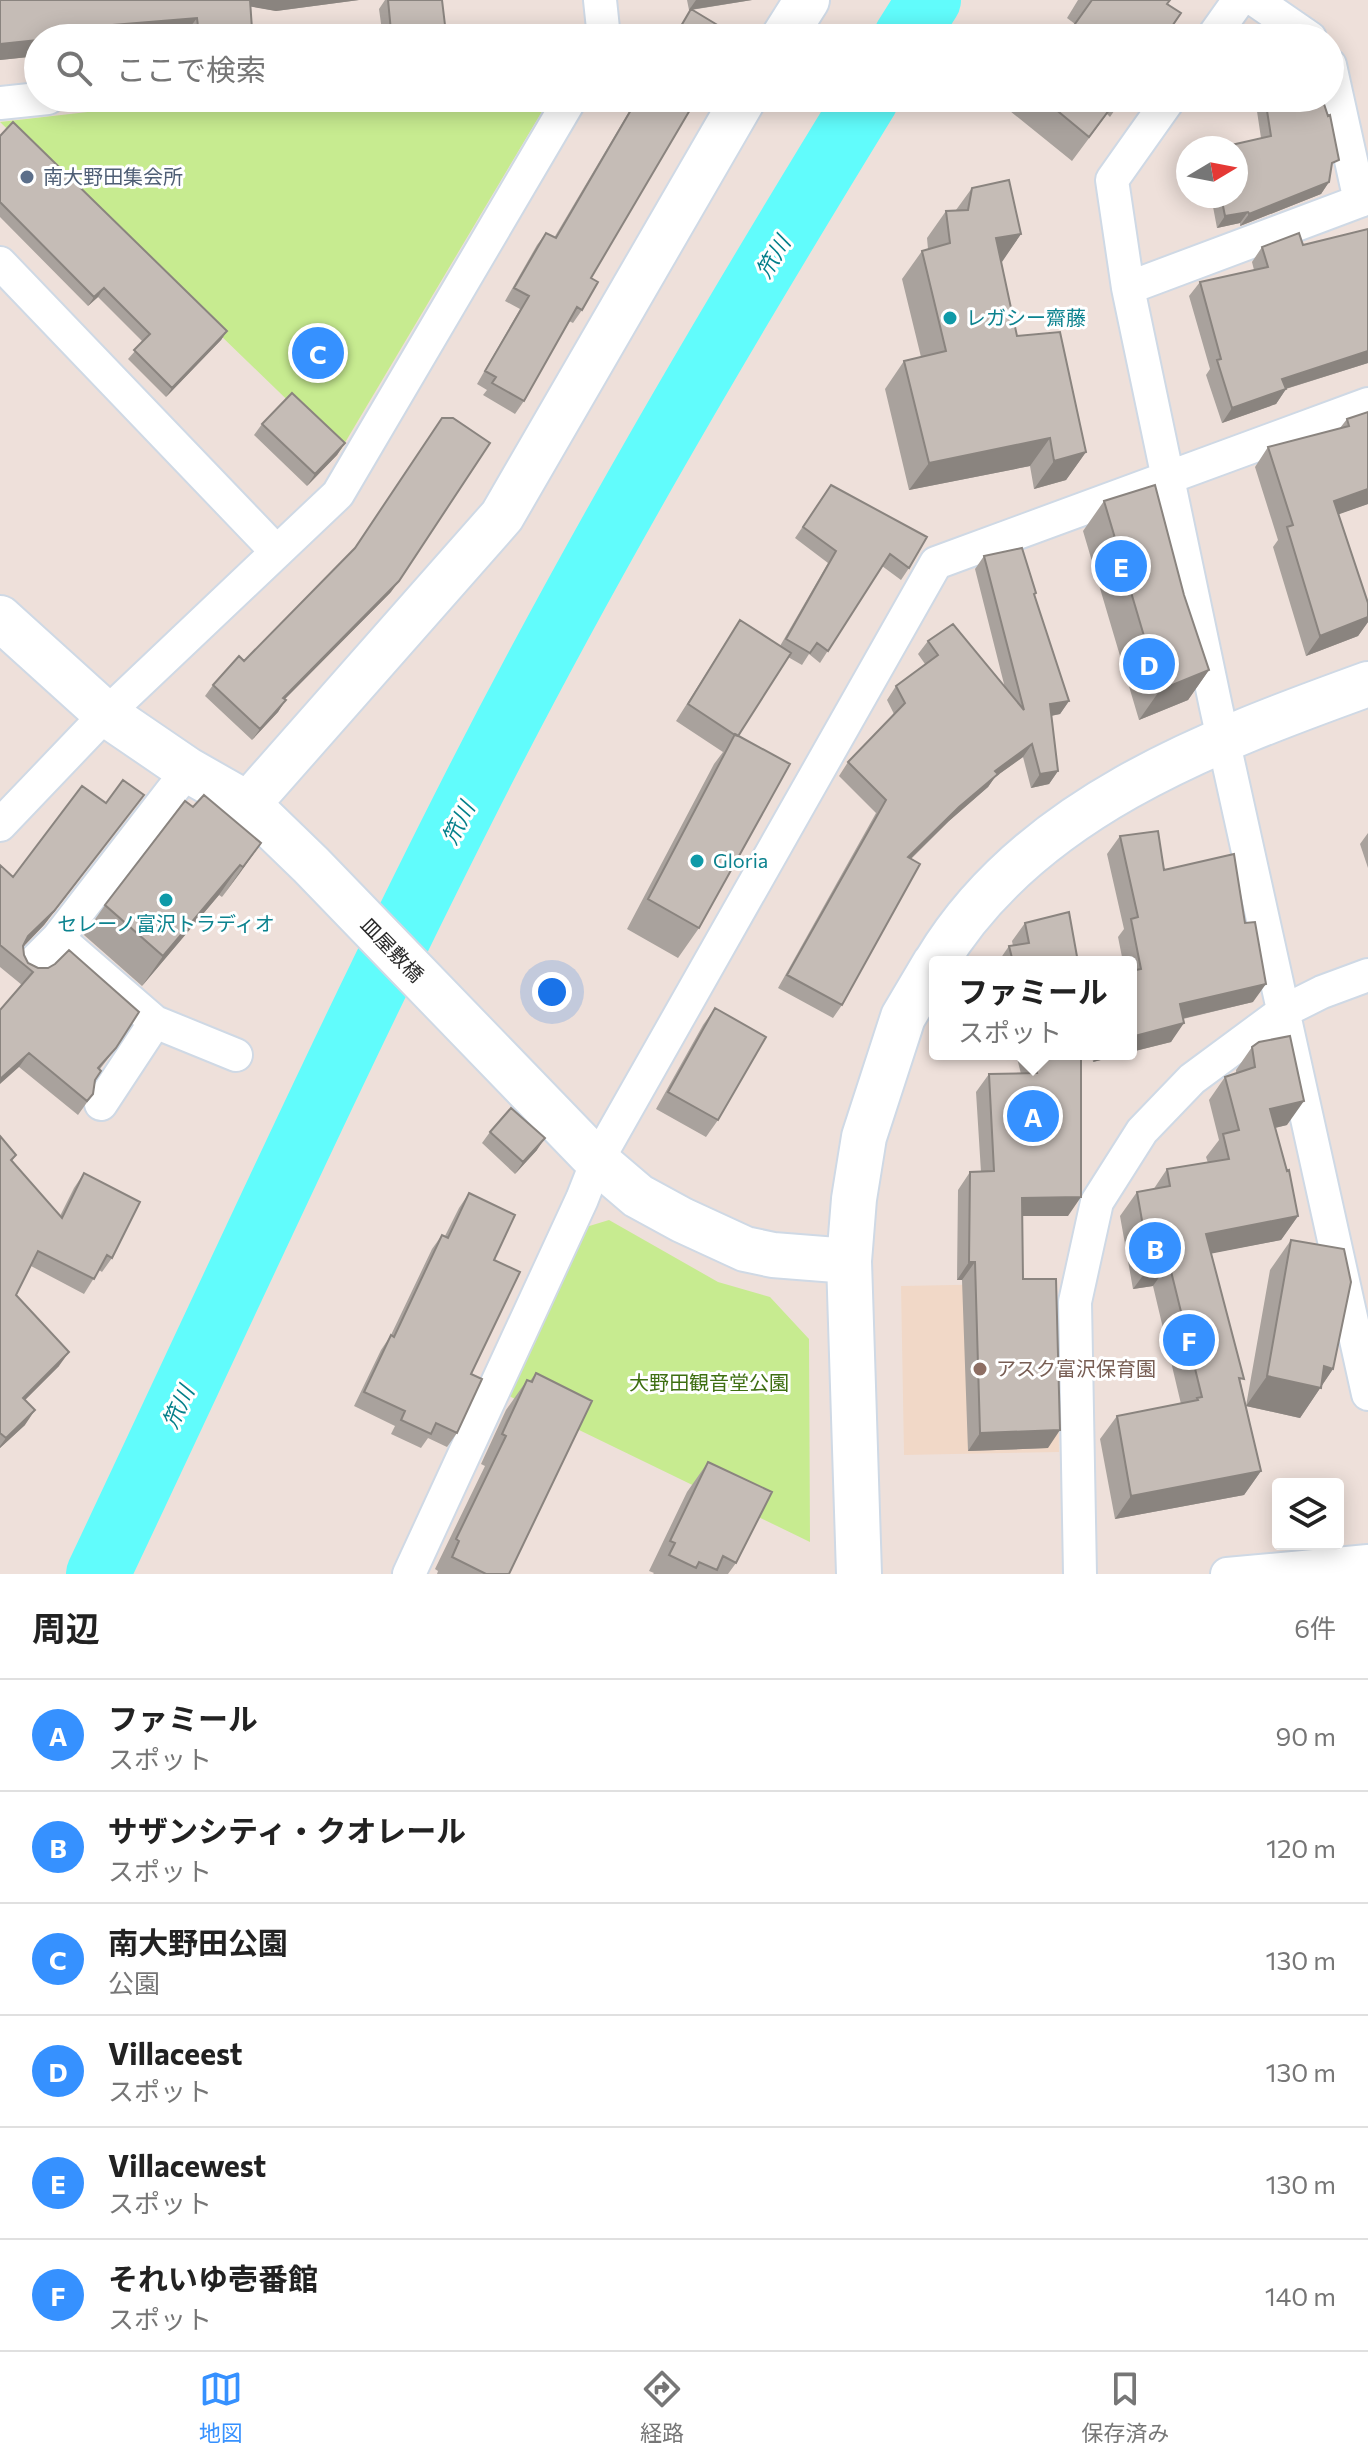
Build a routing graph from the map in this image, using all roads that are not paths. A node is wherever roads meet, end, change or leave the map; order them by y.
1 (600, 0) edge
2 (807, 0) edge
3 (1239, 0) edge
4 (1255, 0) edge
5 (603, 24) edge
6 (792, 24) edge
7 (1222, 24) edge
8 (1290, 24) edge
9 (24, 100) edge
10 (0, 103) edge
11 (563, 112) edge
12 (736, 112) edge
13 (1160, 112) edge
14 (1342, 112) edge
15 (1364, 200) edge
16 (0, 263) edge
17 (1128, 288) junction
18 (1368, 404) edge
19 (1169, 479) junction
20 (277, 552) junction
21 (4, 632) edge
22 (1368, 684) edge
23 (106, 714) junction
24 (1223, 739) junction
25 (188, 770) junction
26 (248, 804) junction
27 (0, 825) edge
28 (58, 938) junction
29 (939, 956) edge
30 (32, 964) edge
31 (929, 973) edge
32 (1368, 975) edge
33 (1284, 1011) junction
34 (155, 1022) junction
35 (236, 1055) dead end
36 (101, 1104) dead end
37 (597, 1161) junction
38 (849, 1261) junction
39 (1368, 1394) edge
40 (1368, 1561) edge
41 (409, 1574) edge
42 (859, 1574) edge
43 (1080, 1574) edge
44 (1227, 1574) edge

1 - 5 street
2 - 6 street
3 - 7 street
4 - 8 street
9 - 10 street
11 - 20 street
12 - 26 street
13 - 17 street
14 - 15 street
15 - 17 street
16 - 20 street
17 - 19 street
18 - 19 street
19 - 24 street
19 - 37 street
20 - 23 street
21 - 23 street, 皿屋敷橋
22 - 24 street
23 - 25 street, 皿屋敷橋
23 - 27 street
24 - 29 street
24 - 33 street
25 - 26 street, 皿屋敷橋
25 - 28 street
26 - 37 street, 皿屋敷橋
28 - 30 street
28 - 34 street
31 - 38 street
32 - 33 street
33 - 39 street
33 - 43 street
34 - 35 street
34 - 36 street
37 - 38 street, 皿屋敷橋
37 - 41 street
38 - 42 street
40 - 44 street

